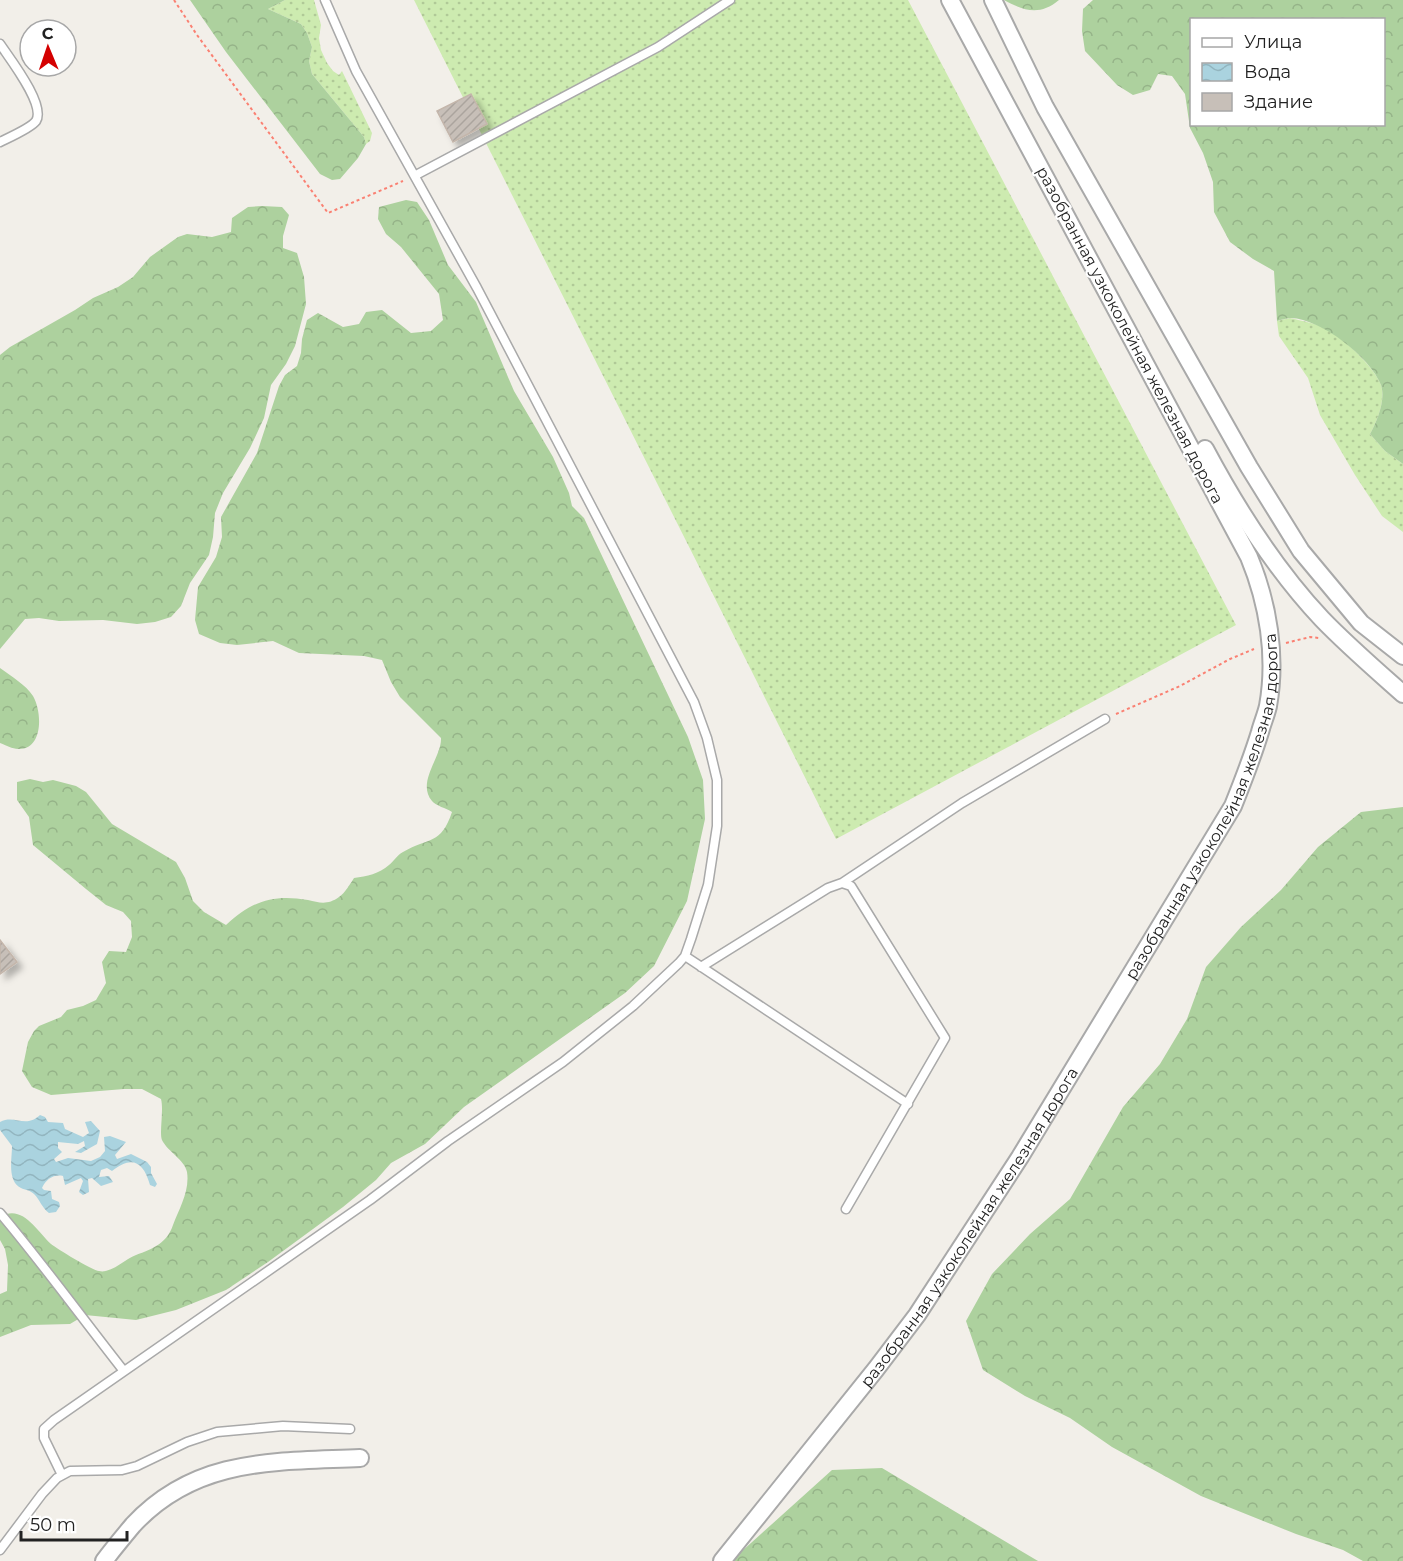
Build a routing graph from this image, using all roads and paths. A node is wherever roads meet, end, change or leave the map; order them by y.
1 (174, 0) edge
2 (325, 0) edge
3 (730, 0) edge
4 (950, 0) edge
5 (963, 0) edge
6 (993, 0) edge
7 (0, 44) edge
8 (0, 142) edge
9 (416, 175) junction
10 (1337, 634) junction
11 (1269, 646) junction
12 (1403, 656) edge
13 (1403, 694) edge
14 (1106, 719) joint
15 (842, 883) junction
16 (685, 956) junction
17 (701, 967) junction
18 (908, 1104) junction
19 (846, 1209) dead end
20 (0, 1213) edge
21 (123, 1370) junction
22 (350, 1429) dead end
23 (360, 1458) dead end
24 (62, 1475) junction
25 (0, 1550) edge
26 (104, 1561) edge
27 (722, 1561) edge

1 - 9 path
2 - 9 lane
3 - 9 lane
4 - 11 street, разобранная узкоколейная железная дорога
5 - 10 street
6 - 12 street
7 - 8 lane
9 - 16 lane
10 - 11 path
10 - 13 street
11 - 14 path
11 - 27 street, разобранная узкоколейная железная дорога
14 - 15 lane
15 - 17 lane
15 - 18 lane
16 - 17 lane
16 - 21 lane
17 - 18 lane
18 - 19 lane
20 - 21 lane
21 - 24 lane
22 - 24 lane
23 - 26 street
24 - 25 lane

